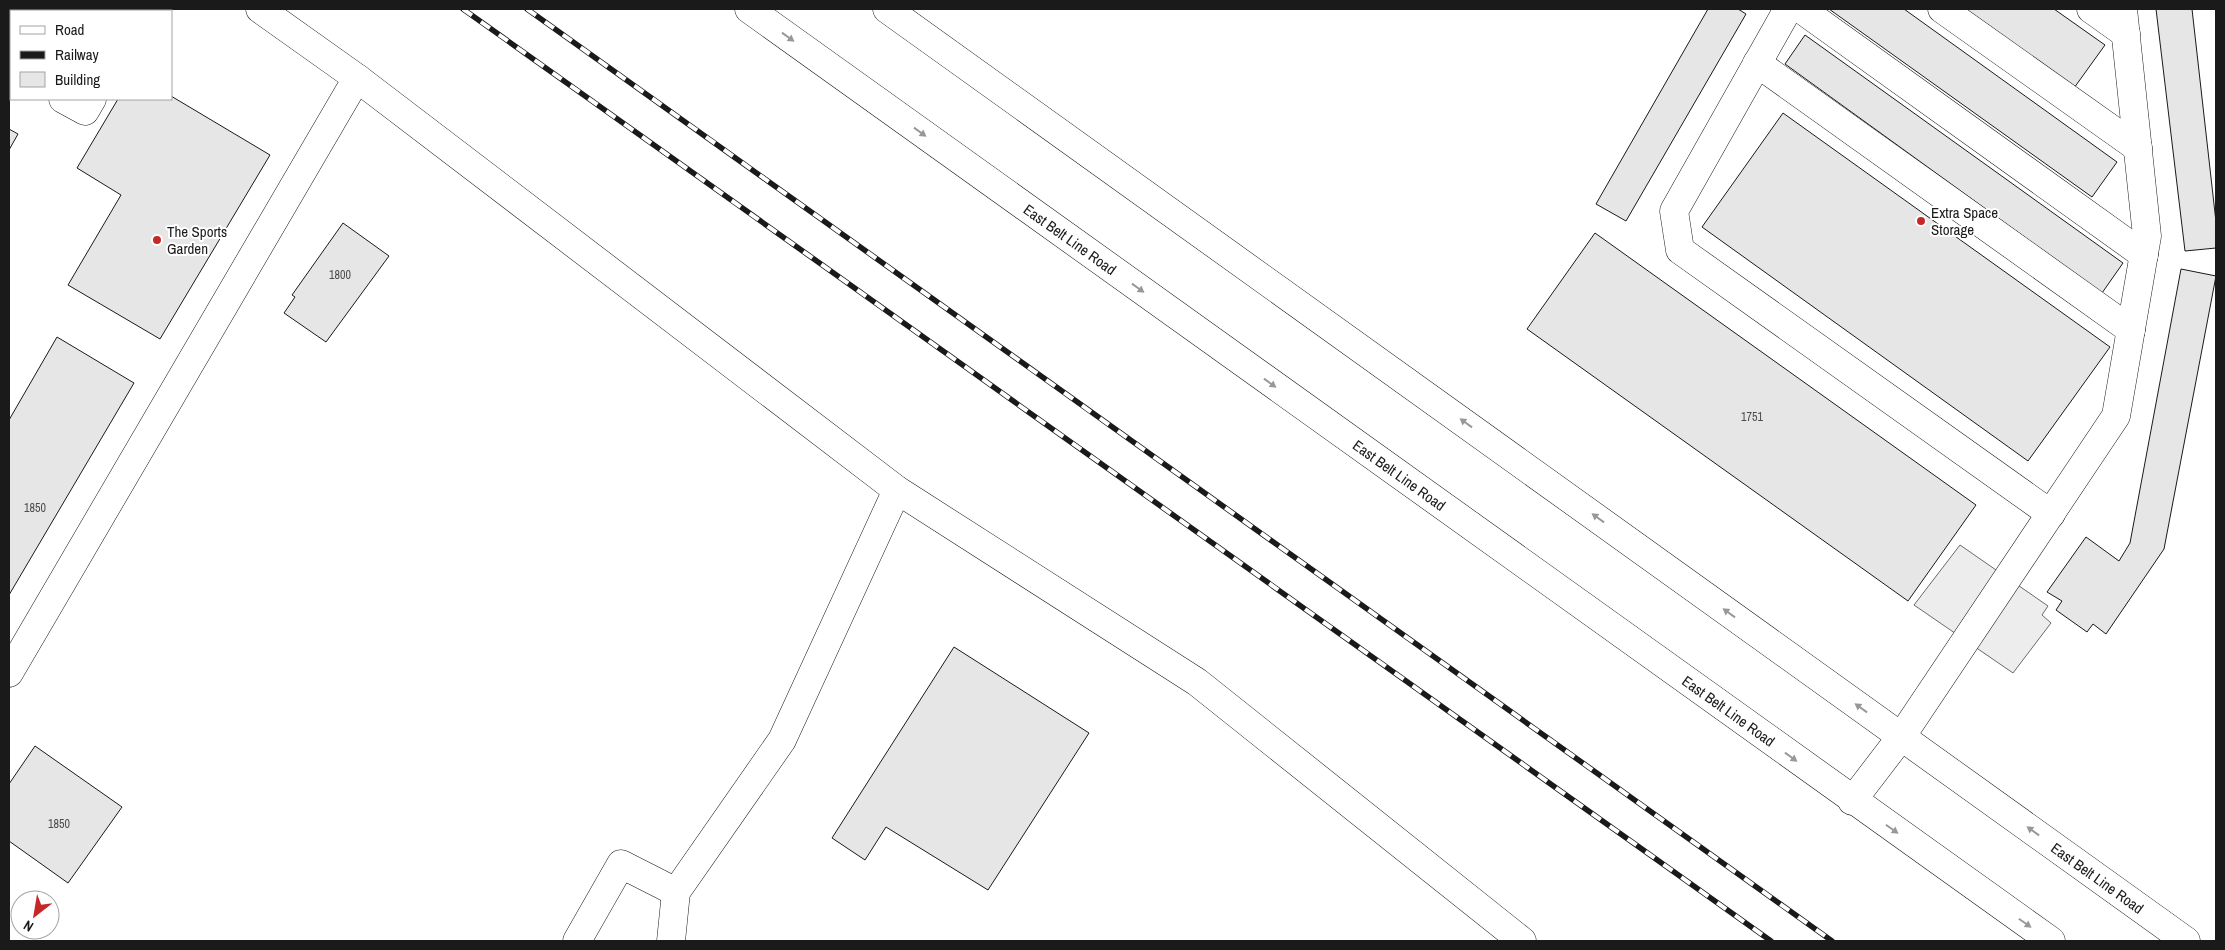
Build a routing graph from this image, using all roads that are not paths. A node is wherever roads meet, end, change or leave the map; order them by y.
1 (260, 9) edge
2 (749, 9) edge
3 (887, 9) edge
4 (1788, 9) edge
5 (1801, 9) edge
6 (1942, 9) edge
7 (2090, 9) edge
8 (2125, 21) edge
9 (1757, 63) junction
10 (357, 78) junction
11 (65, 100) edge
12 (91, 100) edge
13 (2138, 148) junction
14 (2144, 254) junction
15 (2131, 330) junction
16 (897, 490) junction
17 (2051, 514) junction
18 (9, 673) edge
19 (1901, 736) junction
20 (1852, 801) junction
21 (676, 892) junction
22 (577, 941) edge
23 (671, 941) edge
24 (1522, 941) edge
25 (2051, 941) edge
26 (2186, 941) edge

1 - 10 main road
2 -> 20 main road, East Belt Line Road
19 -> 3 main road, East Belt Line Road
4 - 9 main road
5 - 14 main road
6 - 13 main road
7 - 8 main road
8 - 13 main road
9 - 15 main road
9 - 17 main road
10 - 16 main road
10 - 18 main road
11 - 12 main road
13 - 14 main road
14 - 15 main road
15 - 17 main road
16 - 21 main road
16 - 24 main road
17 - 19 main road
19 - 20 main road
26 -> 19 main road, East Belt Line Road
20 -> 25 main road, East Belt Line Road
21 - 22 main road
21 - 23 main road

